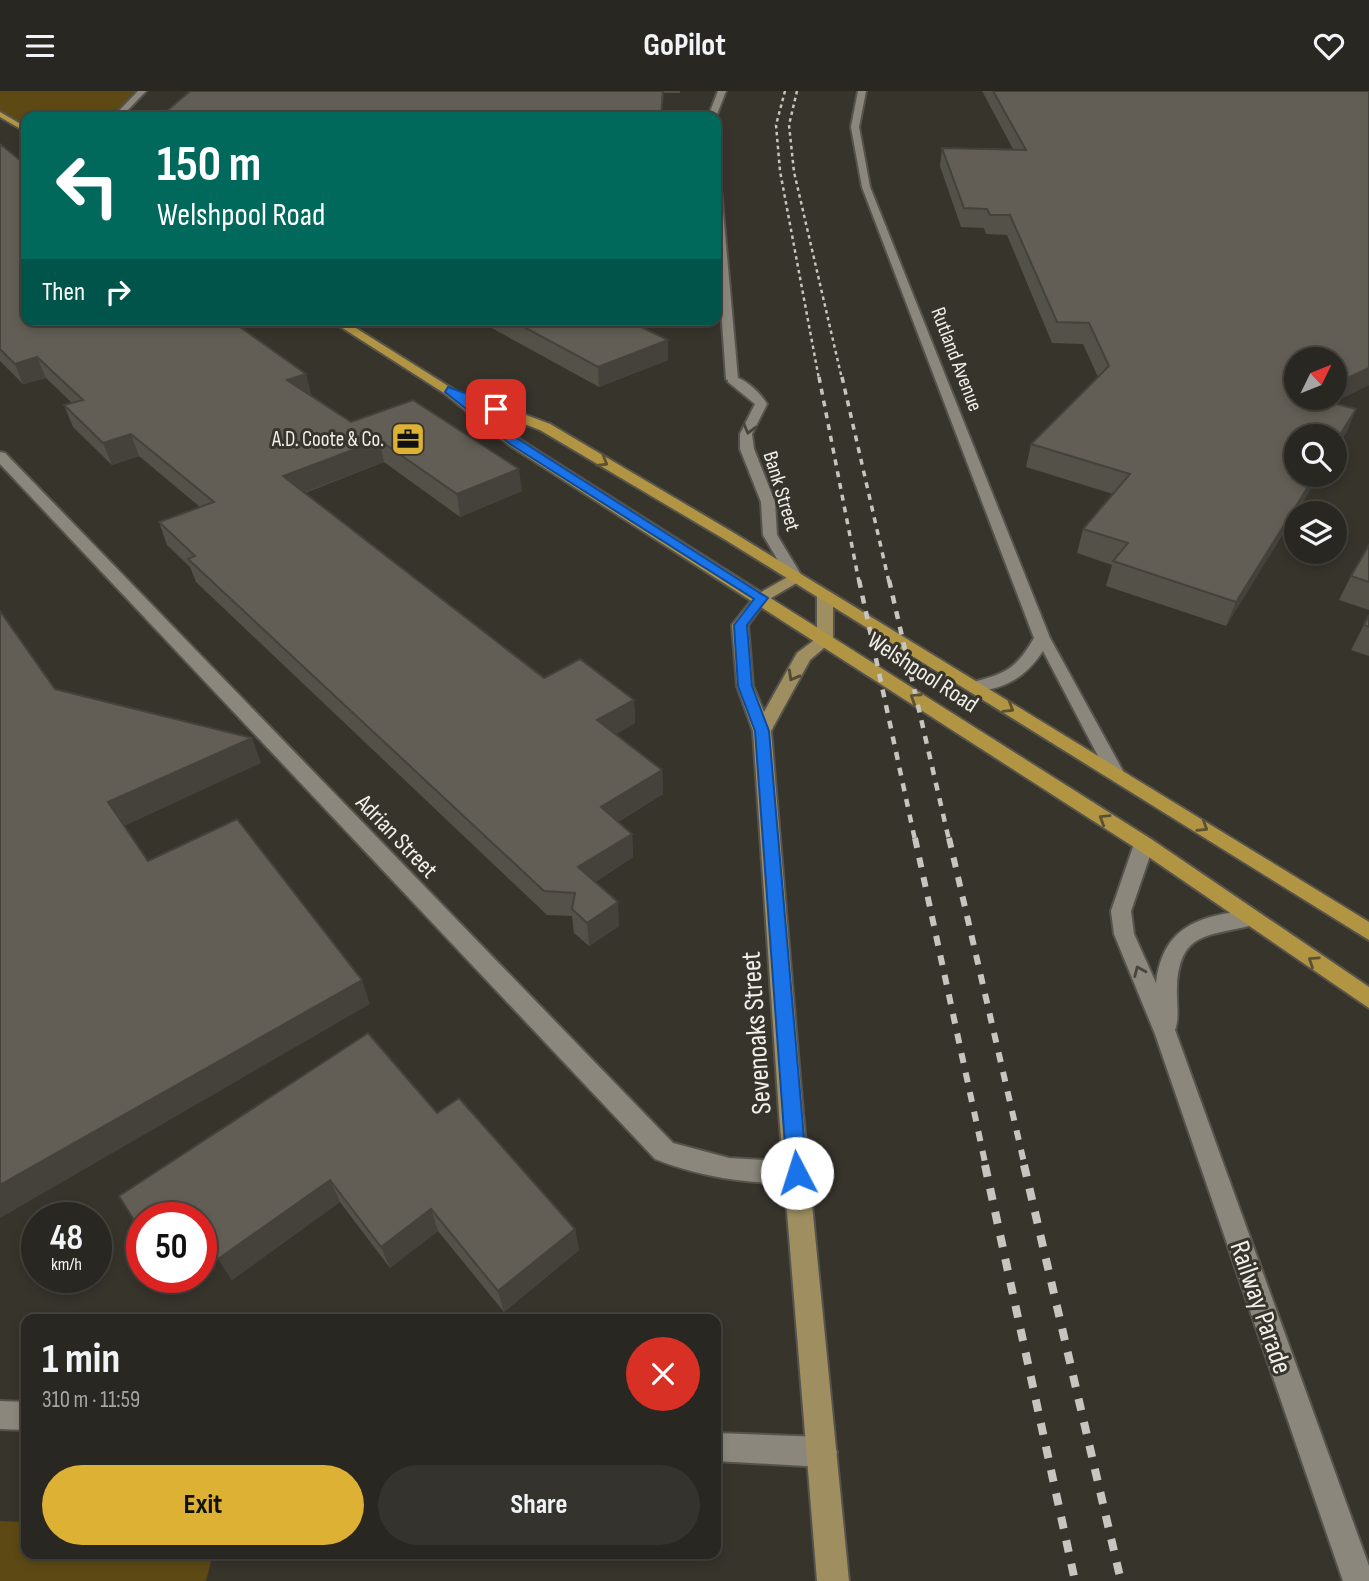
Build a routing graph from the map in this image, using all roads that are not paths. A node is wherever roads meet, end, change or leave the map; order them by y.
1 (140, 91) edge
2 (722, 91) edge
3 (862, 91) edge
4 (121, 112) edge
5 (714, 112) edge
6 (0, 114) edge
7 (21, 127) edge
8 (721, 290) edge
9 (345, 326) edge
10 (448, 390) junction
11 (0, 456) edge
12 (795, 578) junction
13 (825, 596) junction
14 (761, 598) junction
15 (1042, 638) junction
16 (825, 640) junction
17 (975, 687) junction
18 (762, 731) junction
19 (1114, 771) junction
20 (1143, 844) junction
21 (1249, 918) junction
22 (1369, 932) edge
23 (1369, 999) edge
24 (1166, 1034) junction
25 (797, 1173) junction
26 (0, 1415) edge
27 (21, 1416) edge
28 (721, 1447) edge
29 (822, 1452) junction
30 (833, 1581) edge
31 (1359, 1581) edge

1 - 4 street
2 - 5 street
3 - 15 street, Rutland Avenue
6 - 7 main road
8 -> 12 street, Bank Street
9 - 10 main road, Welshpool Road
10 -> 12 main road, Welshpool Road
10 - 14 main road, Welshpool Road
11 - 25 street, Adrian Street
12 - 13 main road, Welshpool Road
12 - 14 main road, Sevenoaks Street
13 - 16 main road
13 - 17 main road, Welshpool Road
14 - 16 main road, Welshpool Road
14 - 18 main road, Sevenoaks Street
15 - 17 street
15 - 19 street, Rutland Avenue
16 -> 18 main road
20 -> 16 main road, Welshpool Road
17 -> 19 main road, Welshpool Road
18 - 25 main road, Sevenoaks Street
19 -> 22 main road, Welshpool Road
20 - 21 main road, Welshpool Road
24 -> 20 street, Railway Parade
23 -> 21 main road, Welshpool Road
21 - 24 street, Railway Parade
24 - 31 street, Railway Parade
25 - 29 main road, Sevenoaks Street
26 - 27 street
28 - 29 street
29 - 30 main road, Sevenoaks Street

